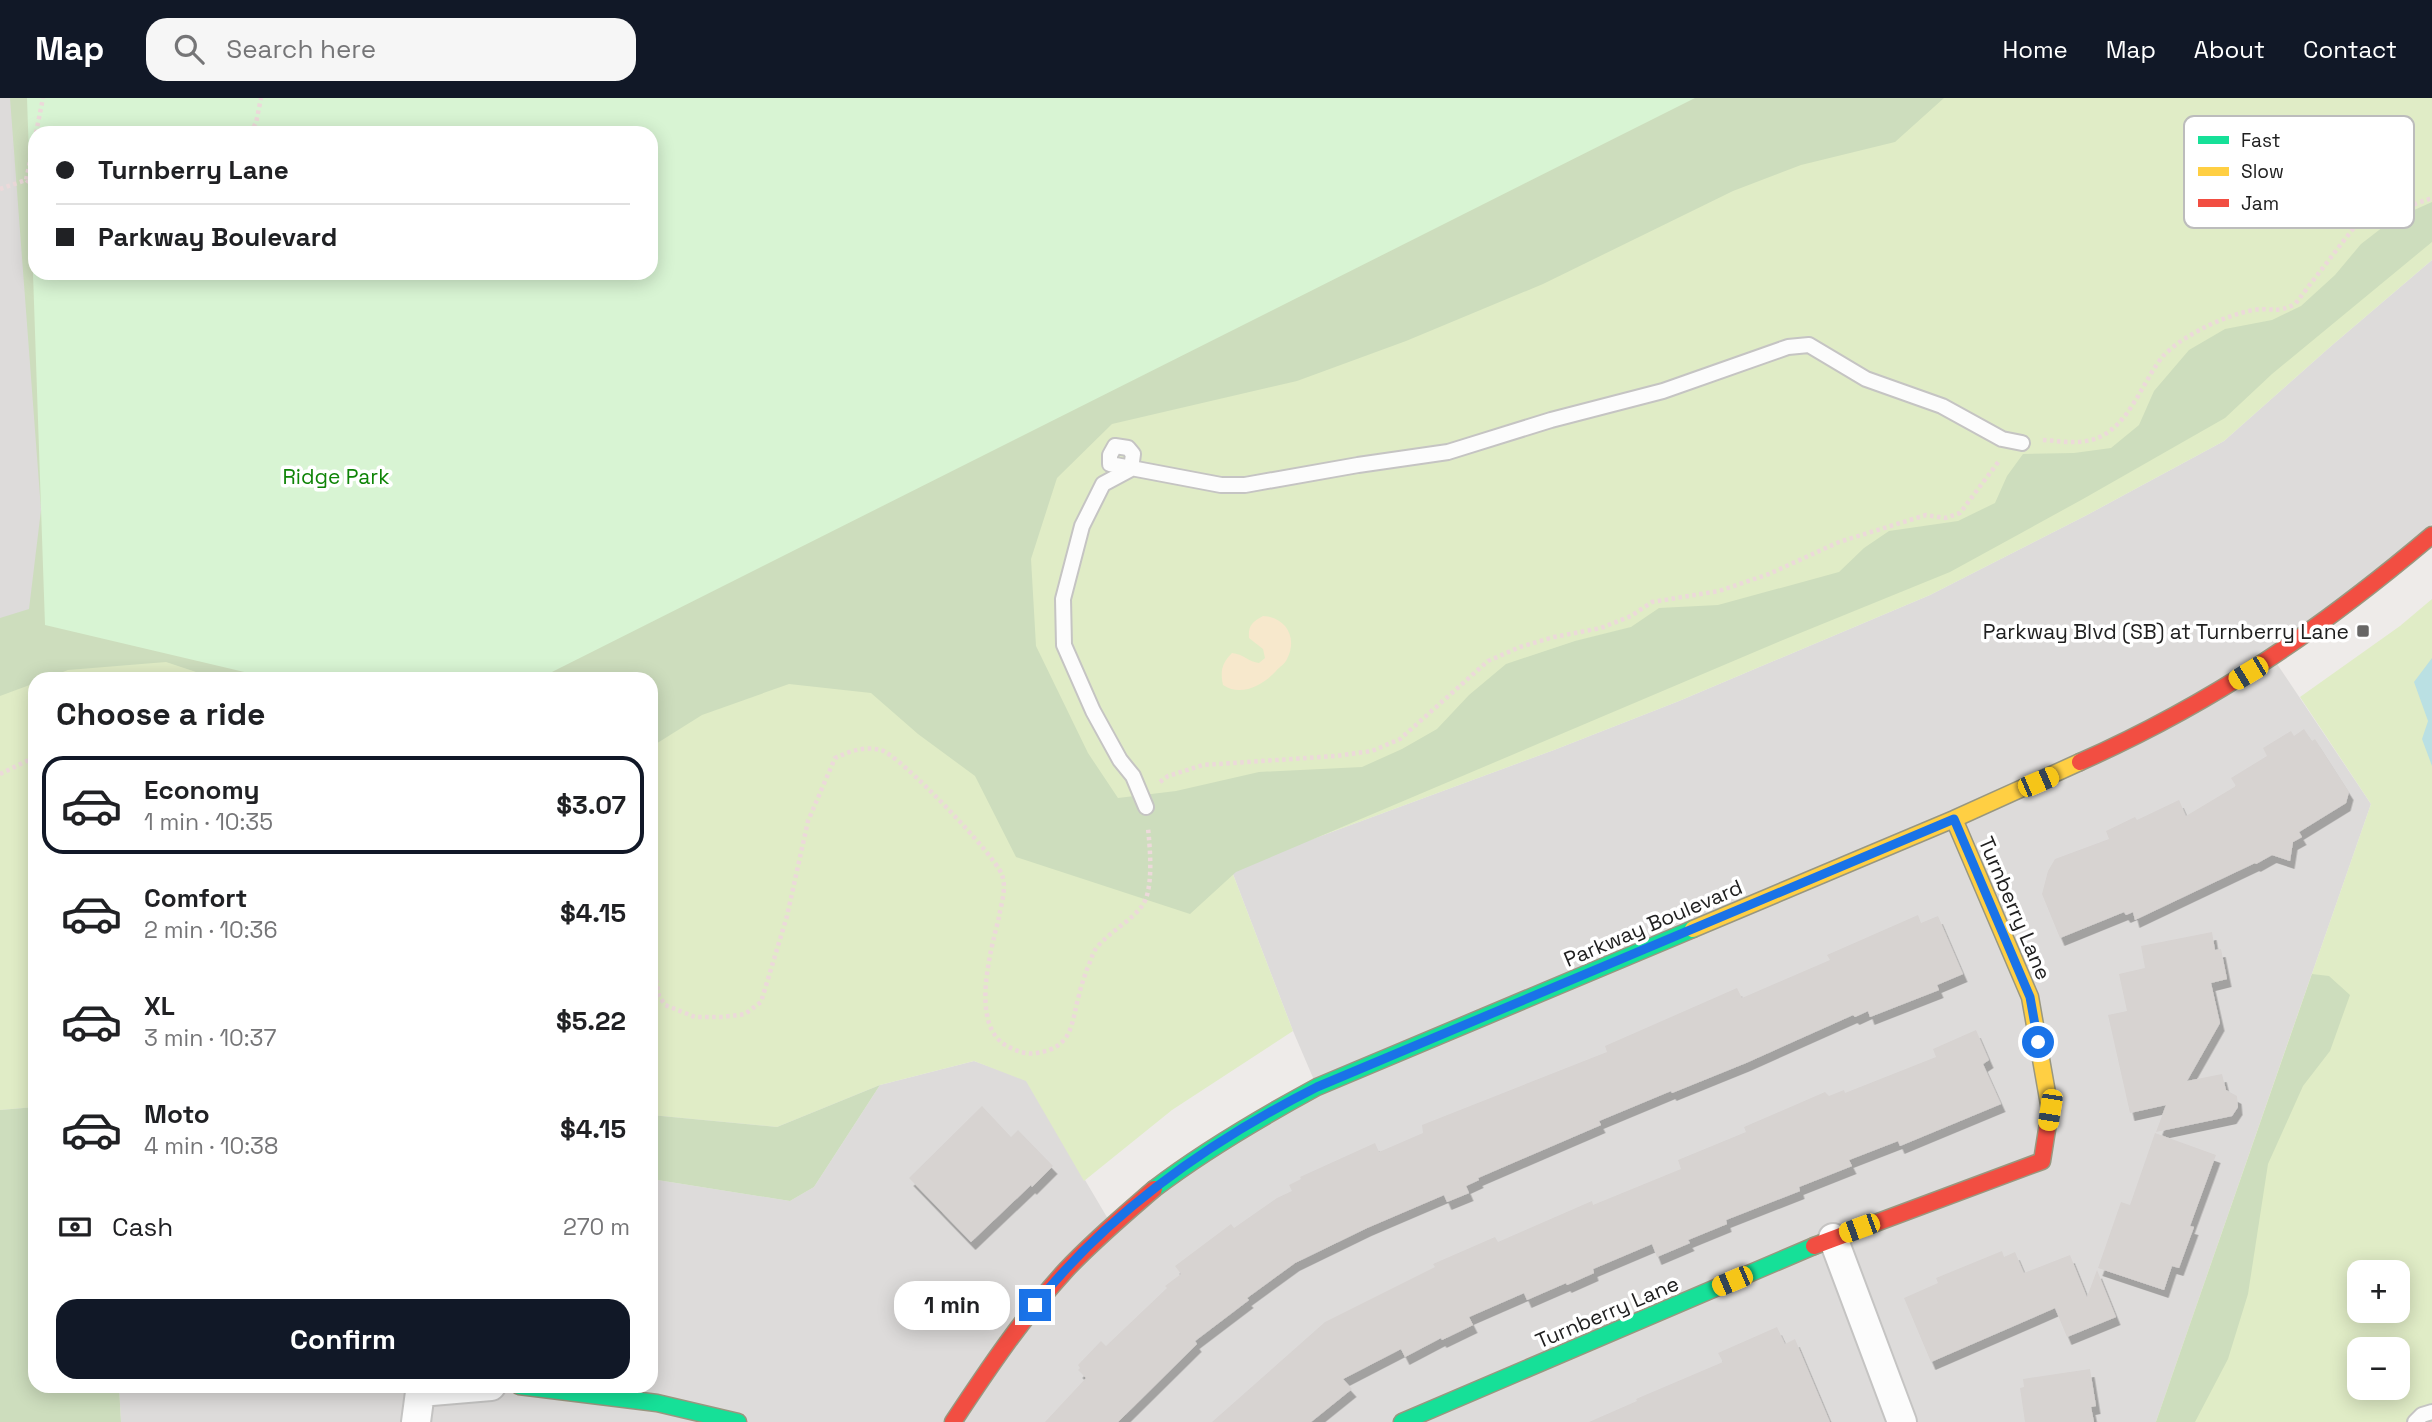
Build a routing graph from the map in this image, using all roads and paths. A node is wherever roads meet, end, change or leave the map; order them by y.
1 (43, 98) edge
2 (261, 98) edge
3 (37, 126) edge
4 (254, 126) edge
5 (28, 171) edge
6 (26, 180) joint
7 (0, 189) edge
8 (2432, 198) edge
9 (2414, 206) edge
10 (2354, 228) edge
11 (2022, 443) junction
12 (1131, 469) junction
13 (1103, 484) junction
14 (2432, 535) edge
15 (28, 760) edge
16 (0, 774) edge
17 (1146, 807) junction
18 (1954, 819) junction
19 (658, 990) edge
20 (1833, 1238) junction
21 (420, 1393) edge
22 (582, 1393) edge
23 (2432, 1412) edge
24 (416, 1422) edge
25 (738, 1422) edge
26 (953, 1422) edge
27 (1402, 1422) edge
28 (1902, 1422) edge
29 (2415, 1422) edge

1 - 3 path
2 - 4 path
5 - 6 path
6 - 7 path
8 - 9 path
10 - 11 path
11 - 12 lane
11 - 17 path
12 - 13 lane
12 - 13 lane
13 - 17 lane
14 - 18 street, Parkway Boulevard
15 - 16 path
17 - 19 path
18 - 20 street, Turnberry Lane
18 - 26 street, Parkway Boulevard
20 - 27 street, Turnberry Lane
20 - 28 street
21 - 24 street
22 - 25 street
23 - 29 lane

